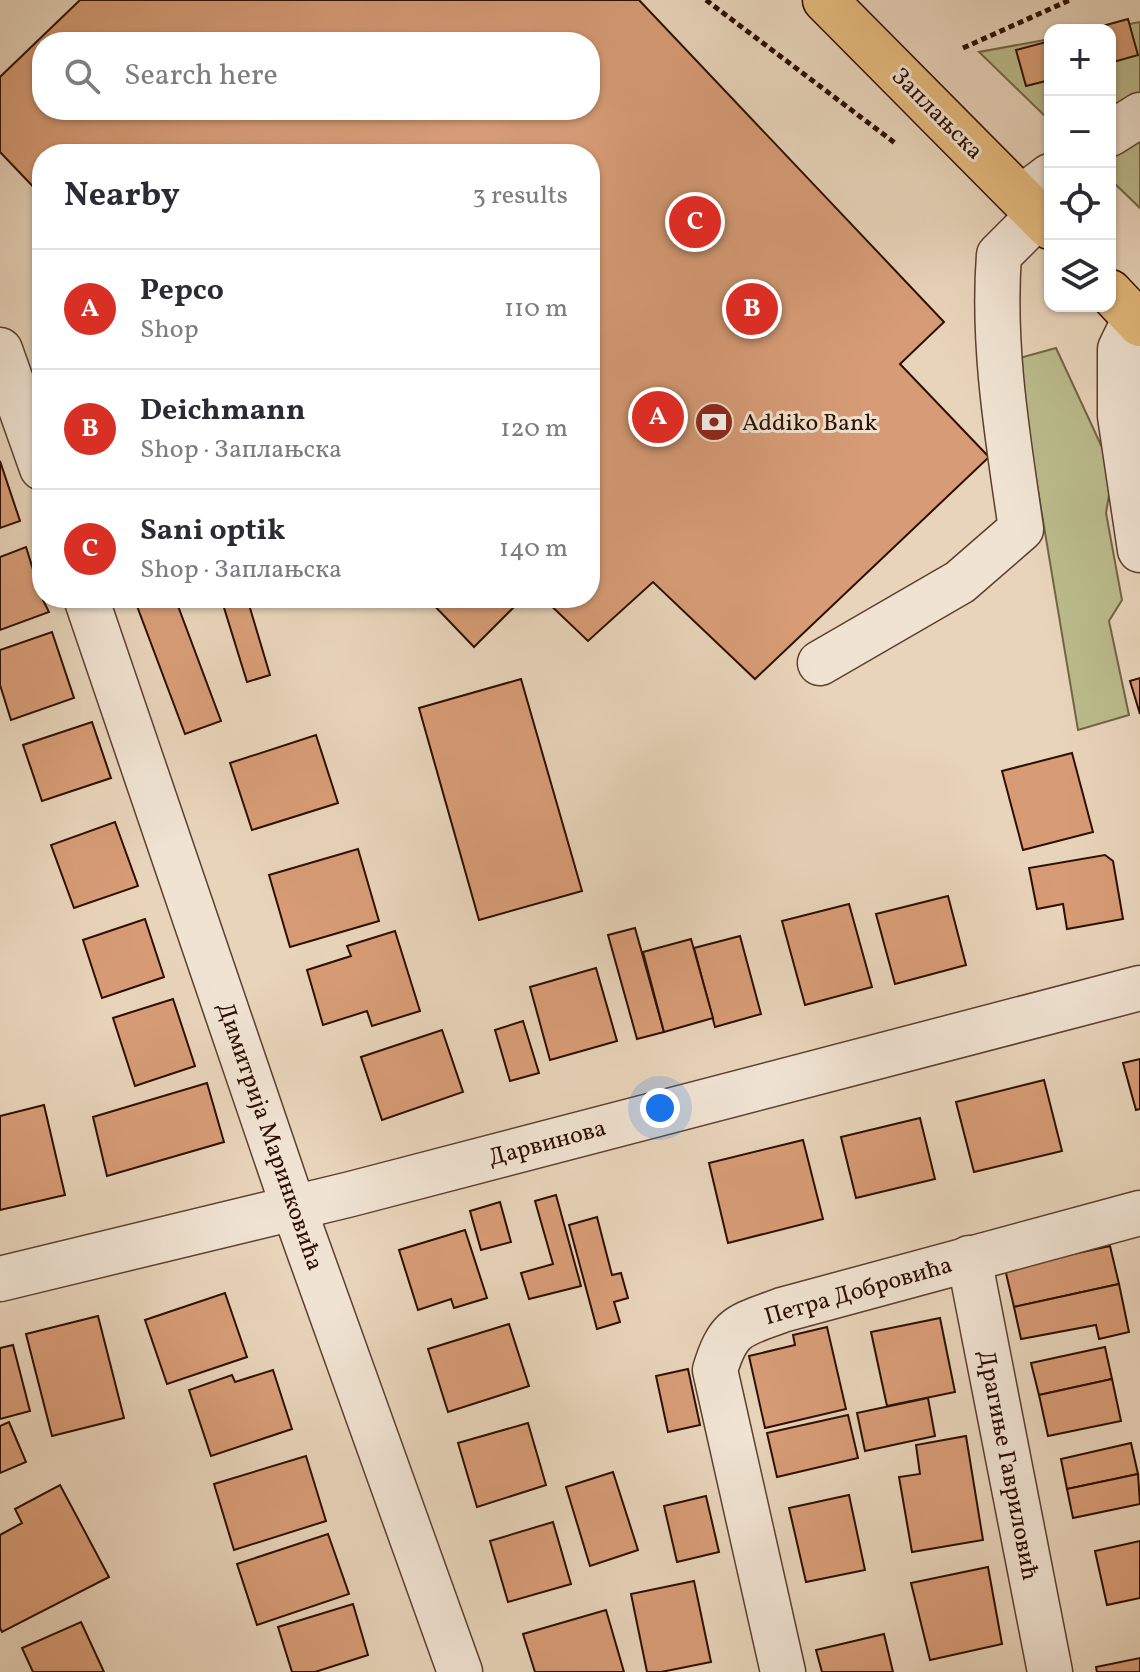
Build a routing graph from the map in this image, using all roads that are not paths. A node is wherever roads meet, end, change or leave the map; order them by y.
1 (825, 0) edge
2 (1140, 115) edge
3 (1116, 130) edge
4 (1040, 204) edge
5 (1128, 311) edge
6 (21, 392) edge
7 (32, 432) edge
8 (1140, 550) edge
9 (89, 608) edge
10 (820, 663) dead end
11 (1140, 988) edge
12 (294, 1209) junction
13 (1140, 1213) edge
14 (969, 1258) junction
15 (0, 1279) edge
16 (460, 1672) edge
17 (783, 1672) edge
18 (1050, 1672) edge

1 - 4 main road, Заплањска
2 - 3 street
4 - 10 street
5 - 8 street
6 - 7 street
9 - 12 street, Димитрија Маринковића
11 - 12 street, Дарвинова
12 - 15 street, Дарвинова
12 - 16 street, Димитрија Маринковића
13 - 14 street, Петра Добровића
14 - 17 street, Петра Добровића
14 - 18 street, Драгиње Гавриловић

